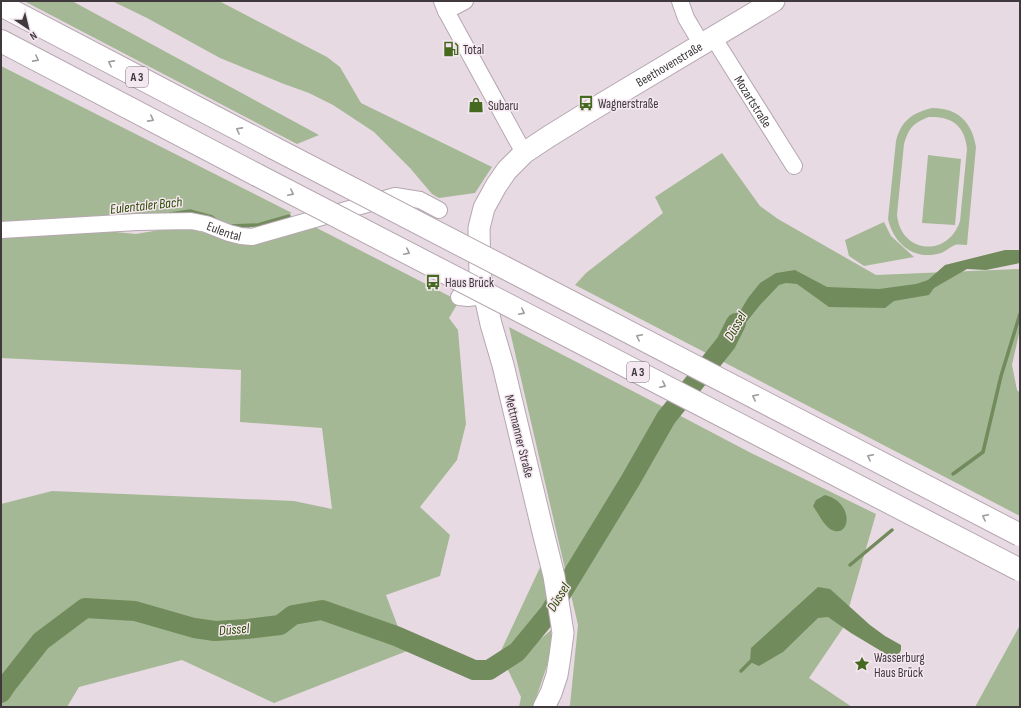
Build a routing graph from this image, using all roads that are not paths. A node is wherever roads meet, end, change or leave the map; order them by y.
1 (464, 1) edge
2 (680, 1) edge
3 (774, 1) edge
4 (1, 5) edge
5 (444, 6) edge
6 (1, 41) edge
7 (708, 41) junction
8 (524, 153) junction
9 (794, 166) dead end
10 (507, 170) joint
11 (439, 210) dead end
12 (1, 230) edge
13 (484, 296) junction
14 (459, 297) dead end
15 (1020, 535) edge
16 (1020, 570) edge
17 (544, 707) edge

1 - 5 street
2 - 7 street
3 - 7 main road, Beethovenstraße
15 -> 4 highway, A 3, bridge
5 - 8 street
6 -> 16 highway, A 3, bridge
7 - 8 main road, Beethovenstraße
7 - 9 street, Mozartstraße
8 - 10 main road, Beethovenstraße
10 - 13 main road, Mettmanner Straße
11 - 12 street, Eulental
13 - 14 street
13 - 17 main road, Mettmanner Straße

